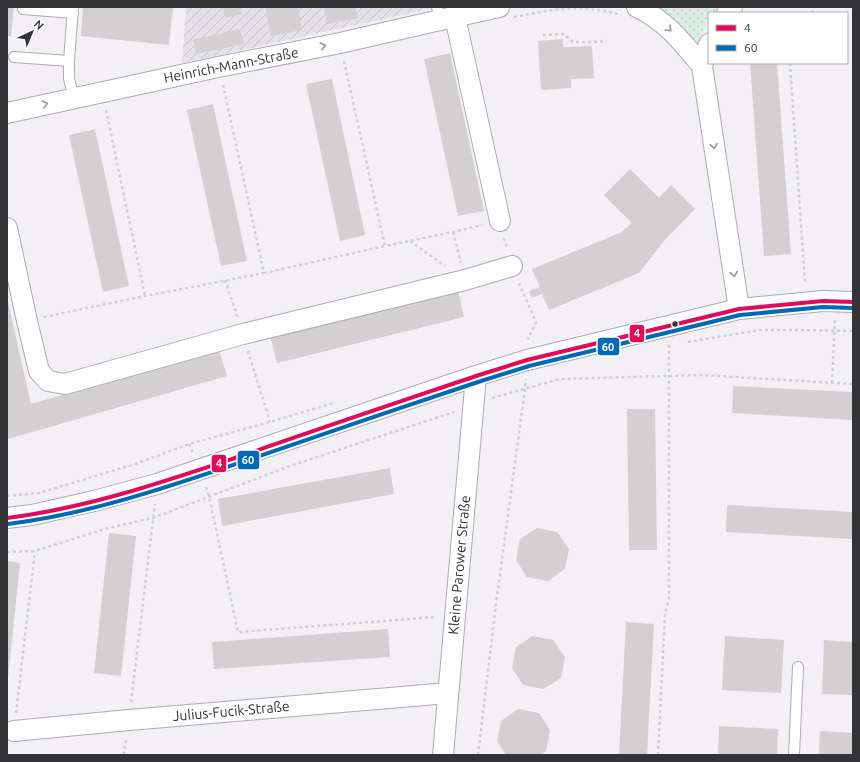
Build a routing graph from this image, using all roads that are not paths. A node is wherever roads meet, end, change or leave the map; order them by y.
1 (23, 8) dead end
2 (73, 10) edge
3 (630, 12) edge
4 (504, 13) edge
5 (444, 15) edge
6 (708, 47) edge
7 (14, 58) dead end
8 (69, 61) junction
9 (702, 66) junction
10 (74, 98) junction
11 (7, 113) edge
12 (500, 221) road end
13 (7, 228) edge
14 (512, 266) dead end
15 (844, 302) edge
16 (739, 310) junction
17 (476, 376) junction
18 (7, 518) edge
19 (798, 667) dead end
20 (448, 693) junction
21 (14, 731) road end
22 (443, 755) edge
23 (794, 755) edge

1 - 2 lane
2 - 8 lane
3 -> 9 street
4 - 5 street, Heinrich-Mann-Straße
10 -> 5 street, Heinrich-Mann-Straße
5 - 12 street
6 - 9 street
7 - 8 lane
8 - 10 lane
9 -> 16 street
11 -> 10 street, Heinrich-Mann-Straße
13 - 14 street
15 - 16 street
16 - 17 street
17 - 18 street
17 - 20 street, Kleine Parower Straße
19 - 23 lane
20 - 21 street, Julius-Fucik-Straße
20 - 22 street, Kleine Parower Straße

